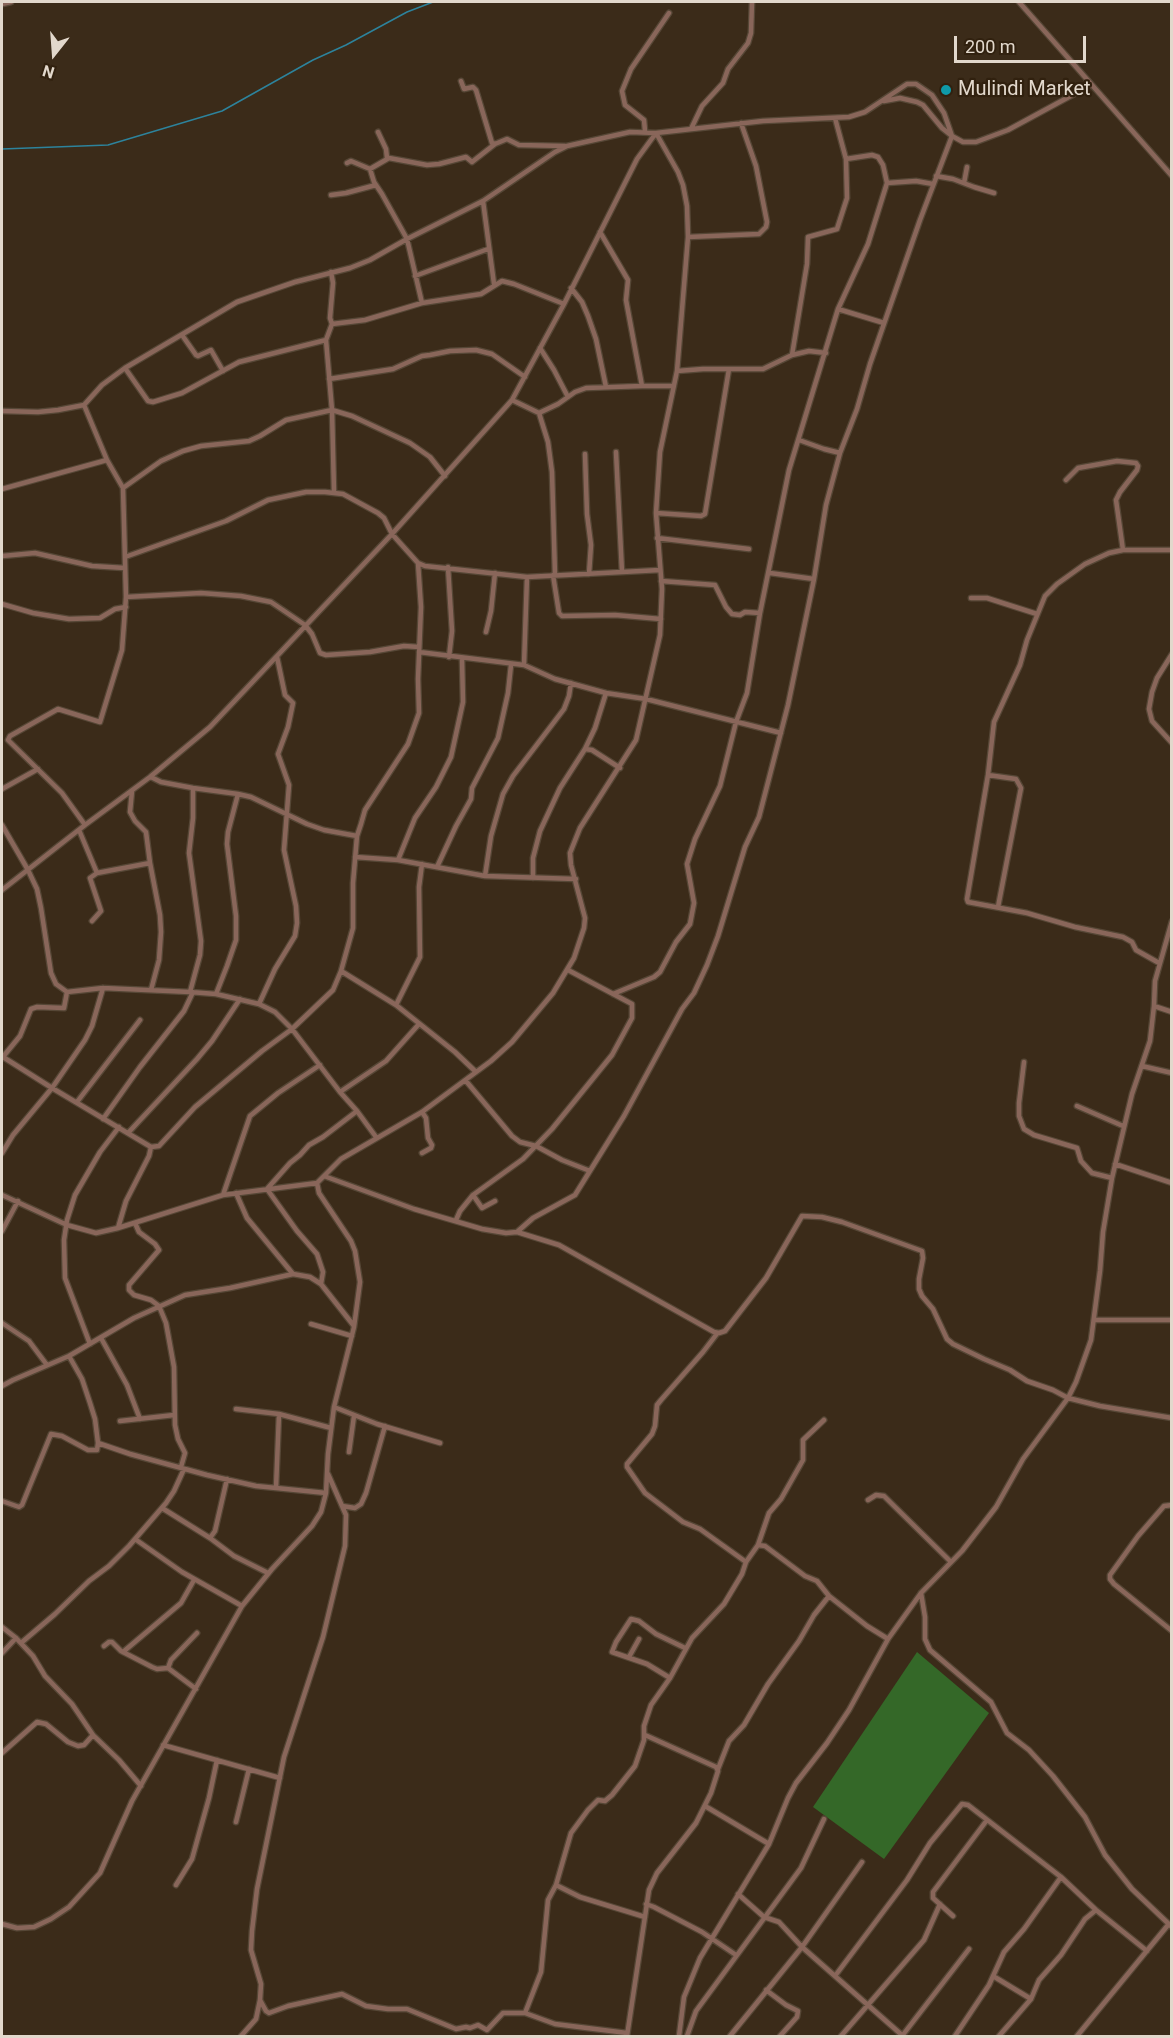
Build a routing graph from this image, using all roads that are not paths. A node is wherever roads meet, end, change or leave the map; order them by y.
1 (10, 2) edge
2 (752, 2) edge
3 (1019, 2) edge
4 (2, 4) edge
5 (669, 13) dead end
6 (461, 81) dead end
7 (1091, 85) junction
8 (881, 102) junction
9 (835, 118) junction
10 (741, 123) junction
11 (691, 129) junction
12 (645, 131) junction
13 (378, 132) dead end
14 (656, 133) junction
15 (952, 136) junction
16 (495, 144) junction
17 (567, 146) junction
18 (387, 158) junction
19 (846, 159) junction
20 (347, 163) dead end
21 (967, 167) dead end
22 (370, 170) junction
23 (936, 176) junction
24 (1172, 176) edge
25 (887, 183) junction
26 (964, 183) junction
27 (376, 184) junction
28 (933, 184) junction
29 (994, 193) dead end
30 (331, 195) dead end
31 (483, 201) junction
32 (600, 232) junction
33 (688, 237) junction
34 (406, 239) junction
35 (488, 249) junction
36 (331, 272) junction
37 (415, 276) junction
38 (494, 284) junction
39 (571, 288) junction
40 (422, 303) junction
41 (564, 304) junction
42 (838, 309) junction
43 (884, 323) junction
44 (332, 324) junction
45 (183, 335) junction
46 (326, 340) junction
47 (540, 348) junction
48 (826, 353) junction
49 (792, 355) junction
50 (125, 368) junction
51 (729, 369) junction
52 (224, 371) junction
53 (677, 371) junction
54 (525, 377) junction
55 (329, 379) junction
56 (642, 386) junction
57 (674, 386) junction
58 (606, 387) junction
59 (567, 398) junction
60 (512, 400) junction
61 (84, 405) junction
62 (332, 410) junction
63 (2, 411) edge
64 (539, 413) junction
65 (799, 440) junction
66 (616, 452) dead end
67 (840, 453) junction
68 (585, 454) dead end
69 (106, 460) junction
70 (445, 476) junction
71 (1066, 480) dead end
72 (123, 488) junction
73 (2, 489) edge
74 (334, 492) junction
75 (656, 513) junction
76 (392, 534) junction
77 (657, 538) junction
78 (749, 549) dead end
79 (1123, 550) junction
80 (1172, 550) edge
81 (2, 556) edge
82 (125, 557) junction
83 (418, 563) junction
84 (448, 567) junction
85 (125, 568) junction
86 (660, 570) junction
87 (622, 572) junction
88 (495, 573) junction
89 (589, 573) junction
90 (770, 573) junction
91 (554, 575) junction
92 (527, 577) junction
93 (813, 579) junction
94 (661, 582) junction
95 (126, 597) junction
96 (971, 598) dead end
97 (2, 604) edge
98 (126, 607) junction
99 (760, 613) junction
100 (1037, 614) junction
101 (661, 619) junction
102 (305, 625) junction
103 (486, 632) dead end
104 (419, 650) junction
105 (1172, 654) edge
106 (277, 657) junction
107 (449, 657) junction
108 (462, 658) junction
109 (511, 665) junction
110 (524, 665) junction
111 (570, 683) junction
112 (606, 693) junction
113 (646, 699) junction
114 (736, 722) junction
115 (781, 733) junction
116 (1172, 743) edge
117 (585, 750) junction
118 (620, 768) junction
119 (38, 769) junction
120 (988, 774) junction
121 (150, 777) junction
122 (193, 788) junction
123 (2, 789) edge
124 (132, 791) junction
125 (238, 794) junction
126 (287, 814) junction
127 (2, 825) edge
128 (85, 825) junction
129 (79, 830) junction
130 (357, 836) junction
131 (355, 857) junction
132 (398, 860) junction
133 (150, 863) junction
134 (422, 864) junction
135 (437, 867) junction
136 (28, 870) junction
137 (97, 873) junction
138 (484, 876) junction
139 (533, 878) junction
140 (576, 879) junction
141 (2, 890) edge
142 (998, 907) junction
143 (92, 921) dead end
144 (1172, 921) edge
145 (1159, 963) junction
146 (568, 970) junction
147 (341, 971) junction
148 (103, 988) junction
149 (152, 990) junction
150 (67, 992) junction
151 (192, 992) junction
152 (216, 994) junction
153 (612, 994) junction
154 (240, 999) junction
155 (259, 1004) junction
156 (396, 1005) junction
157 (1154, 1006) junction
158 (1172, 1012) edge
159 (140, 1020) dead end
160 (419, 1024) junction
161 (292, 1029) junction
162 (2, 1057) edge
163 (1024, 1062) dead end
164 (320, 1065) junction
165 (1142, 1066) junction
166 (476, 1072) junction
167 (1172, 1073) edge
168 (466, 1081) junction
169 (52, 1088) junction
170 (340, 1092) junction
171 (77, 1102) junction
172 (1077, 1106) dead end
173 (357, 1111) junction
174 (422, 1112) junction
175 (103, 1119) junction
176 (1123, 1126) junction
177 (119, 1127) junction
178 (128, 1133) junction
179 (376, 1137) junction
180 (536, 1146) junction
181 (151, 1147) junction
182 (2, 1153) edge
183 (422, 1153) dead end
184 (1115, 1164) junction
185 (590, 1171) junction
186 (324, 1176) junction
187 (1112, 1178) junction
188 (317, 1183) junction
189 (1172, 1183) edge
190 (267, 1189) junction
191 (236, 1193) junction
192 (2, 1194) edge
193 (223, 1195) junction
194 (474, 1195) junction
195 (18, 1201) junction
196 (495, 1201) dead end
197 (456, 1220) junction
198 (135, 1223) junction
199 (67, 1224) junction
200 (118, 1228) junction
201 (2, 1231) edge
202 (517, 1232) junction
203 (292, 1274) junction
204 (321, 1284) junction
205 (159, 1306) junction
206 (1094, 1320) junction
207 (1172, 1320) edge
208 (2, 1323) edge
209 (311, 1324) dead end
210 (354, 1327) junction
211 (716, 1335) dead end
212 (352, 1336) junction
213 (101, 1338) junction
214 (90, 1344) junction
215 (69, 1356) junction
216 (47, 1365) junction
217 (2, 1386) edge
218 (1068, 1398) junction
219 (334, 1407) junction
220 (236, 1409) dead end
221 (279, 1414) junction
222 (174, 1415) junction
223 (354, 1416) junction
224 (1172, 1418) edge
225 (140, 1419) junction
226 (824, 1420) dead end
227 (120, 1421) dead end
228 (385, 1426) junction
229 (331, 1428) junction
230 (98, 1443) junction
231 (440, 1443) dead end
232 (349, 1452) dead end
233 (182, 1468) junction
234 (328, 1474) junction
235 (227, 1479) junction
236 (276, 1488) junction
237 (326, 1493) junction
238 (868, 1500) dead end
239 (2, 1501) edge
240 (1172, 1505) edge
241 (342, 1506) junction
242 (162, 1508) junction
243 (210, 1538) junction
244 (135, 1539) junction
245 (758, 1545) junction
246 (746, 1562) junction
247 (951, 1562) junction
248 (268, 1574) junction
249 (194, 1580) junction
250 (921, 1593) junction
251 (829, 1596) junction
252 (242, 1606) junction
253 (2, 1627) edge
254 (1172, 1631) edge
255 (197, 1633) dead end
256 (888, 1638) junction
257 (639, 1639) dead end
258 (19, 1641) junction
259 (104, 1646) dead end
260 (685, 1648) junction
261 (123, 1652) junction
262 (2, 1653) edge
263 (630, 1657) junction
264 (168, 1668) junction
265 (670, 1678) junction
266 (196, 1689) junction
267 (93, 1735) junction
268 (645, 1735) junction
269 (164, 1745) junction
270 (2, 1754) edge
271 (217, 1760) junction
272 (249, 1769) junction
273 (718, 1769) junction
274 (280, 1778) junction
275 (141, 1786) junction
276 (705, 1806) junction
277 (824, 1819) dead end
278 (987, 1820) junction
279 (236, 1822) dead end
280 (769, 1844) junction
281 (862, 1862) dead end
282 (1061, 1877) junction
283 (176, 1885) dead end
284 (556, 1885) junction
285 (738, 1894) junction
286 (646, 1904) junction
287 (940, 1904) junction
288 (1096, 1910) junction
289 (953, 1916) dead end
290 (645, 1917) junction
291 (764, 1917) junction
292 (2, 1924) edge
293 (1170, 1926) edge
294 (712, 1938) junction
295 (802, 1947) junction
296 (969, 1949) dead end
297 (1147, 1951) junction
298 (736, 1955) junction
299 (835, 1976) junction
300 (993, 1976) junction
301 (766, 1990) junction
302 (1031, 1999) junction
303 (260, 2000) junction
304 (868, 2005) junction
305 (525, 2013) junction
306 (627, 2035) edge
307 (903, 2036) edge
308 (241, 2037) edge
309 (679, 2037) edge
310 (687, 2037) edge
311 (730, 2037) edge
312 (780, 2037) edge
313 (841, 2037) edge
314 (955, 2037) edge
315 (999, 2037) edge
316 (1077, 2037) edge

1 - 4 street
2 - 11 street
3 - 7 street
5 - 12 street
6 - 16 street
7 - 15 street
7 - 24 street
8 - 9 street
8 - 15 street
8 - 15 street
9 - 10 street
9 - 19 street
10 - 11 street
10 - 33 street
11 - 14 street
12 - 14 street
12 - 17 street
13 - 18 street
14 - 32 street
14 - 33 street
15 - 23 street
16 - 17 street
16 - 18 street
17 - 31 street
18 - 22 street
19 - 25 street
19 - 49 street
20 - 22 street
21 - 26 street
22 - 27 street
23 - 26 street
23 - 28 street
25 - 28 street
25 - 42 street
26 - 29 street
27 - 30 street
27 - 34 street
28 - 43 street
31 - 34 street
31 - 35 street
32 - 39 street
32 - 56 street
33 - 53 street
34 - 36 street
34 - 37 street
35 - 37 street
35 - 38 street
36 - 44 street
36 - 45 street
37 - 40 street
38 - 40 street
38 - 41 street
39 - 41 street
39 - 58 street
40 - 44 street
41 - 47 street
42 - 43 street
42 - 48 street
43 - 67 street
44 - 46 street
45 - 50 street
45 - 52 street
46 - 52 street
46 - 55 street
47 - 54 street
47 - 59 street
48 - 49 street
48 - 65 street
49 - 51 street
50 - 52 street
50 - 61 street
51 - 53 street
51 - 75 street
53 - 57 street
54 - 55 street
54 - 60 street
55 - 62 street
56 - 57 street
56 - 58 street
57 - 75 street
58 - 59 street
59 - 64 street
60 - 64 street
60 - 70 street
61 - 63 street
61 - 69 street
62 - 70 street
62 - 72 street
62 - 74 street
64 - 91 street
65 - 67 street
65 - 90 street
66 - 87 street
67 - 93 street
68 - 89 street
69 - 72 street
69 - 73 street
70 - 76 street
71 - 79 street
72 - 82 street
74 - 76 street
74 - 82 street
75 - 77 street
76 - 83 street
76 - 102 street
77 - 78 street
77 - 86 street
79 - 80 street
79 - 100 street
81 - 85 street
82 - 85 street
83 - 84 street
83 - 104 street
84 - 88 street
84 - 107 street
85 - 95 street
86 - 87 street
86 - 94 street
87 - 89 street
88 - 92 street
88 - 103 street
89 - 91 street
90 - 93 street
90 - 99 street
91 - 92 street
91 - 101 street
92 - 110 street
93 - 115 street
94 - 99 street
94 - 101 street
95 - 98 street
95 - 102 street
96 - 100 street
97 - 98 street
98 - 119 street
99 - 114 street
100 - 120 street
101 - 113 street
102 - 104 street
102 - 106 street
104 - 107 street
104 - 130 street
105 - 116 street
106 - 121 street
106 - 126 street
107 - 108 street
108 - 109 street
108 - 132 street
109 - 110 street
109 - 135 street
110 - 111 street
111 - 112 street
111 - 138 street
112 - 113 street
112 - 117 street
113 - 114 street
113 - 118 street
114 - 115 street
114 - 153 street
115 - 185 street
117 - 118 street
117 - 139 street
118 - 140 street
119 - 123 street
119 - 128 street
120 - 142 street
120 - 142 street
121 - 122 street
121 - 124 street
122 - 125 street
122 - 151 street
124 - 128 street
124 - 133 street
125 - 126 street
125 - 152 street
126 - 130 street
126 - 155 street
127 - 136 street
128 - 129 street
129 - 136 street
129 - 137 street
130 - 131 street
131 - 132 street
131 - 147 street
132 - 134 street
133 - 137 street
133 - 149 street
134 - 135 street
134 - 156 street
135 - 138 street
136 - 141 street
136 - 150 street
137 - 143 street
138 - 139 street
139 - 140 street
140 - 146 street
142 - 145 street
144 - 145 street
145 - 157 street
146 - 153 street
146 - 166 street
147 - 156 street
147 - 161 street
148 - 149 street
148 - 150 street
148 - 169 street
149 - 151 street
150 - 162 street
151 - 152 street
151 - 175 street
152 - 154 street
153 - 180 street
154 - 155 street
154 - 178 street
155 - 161 street
156 - 160 street
157 - 158 street
157 - 165 street
159 - 171 street
160 - 166 street
160 - 170 street
161 - 164 street
161 - 181 street
162 - 169 street
163 - 187 street
164 - 170 street
164 - 193 street
165 - 167 street
165 - 176 street
166 - 168 street
168 - 174 street
168 - 180 street
169 - 171 street
169 - 182 street
170 - 173 street
171 - 175 street
172 - 176 street
173 - 179 street
173 - 190 street
174 - 179 street
174 - 183 street
175 - 177 street
176 - 184 street
177 - 178 street
177 - 199 street
178 - 181 street
179 - 186 street
180 - 185 street
180 - 194 street
181 - 200 street
184 - 187 street
184 - 189 street
185 - 202 street
186 - 188 street
186 - 197 street
187 - 206 street
188 - 190 street
188 - 210 street
190 - 191 street
190 - 204 street
191 - 193 street
191 - 203 street
192 - 195 street
193 - 198 street
194 - 196 street
194 - 197 street
195 - 199 street
195 - 201 street
197 - 202 street
198 - 200 street
198 - 205 street
199 - 200 street
199 - 214 street
202 - 218 street
203 - 204 street
203 - 205 street
204 - 210 street
205 - 213 street
205 - 222 street
206 - 207 street
206 - 218 street
208 - 216 street
209 - 212 street
210 - 212 street
211 - 246 street
212 - 219 street
213 - 214 street
213 - 225 street
214 - 215 street
215 - 216 street
215 - 230 street
216 - 217 street
218 - 224 street
218 - 247 street
219 - 223 street
219 - 229 street
220 - 221 street
221 - 229 street
221 - 236 street
222 - 225 street
222 - 233 street
223 - 228 street
223 - 232 street
225 - 227 street
226 - 245 street
228 - 231 street
228 - 241 street
229 - 234 street
230 - 233 street
230 - 239 street
233 - 235 street
233 - 242 street
234 - 237 street
234 - 241 street
235 - 236 street
235 - 243 street
236 - 237 street
237 - 248 street
238 - 247 street
240 - 254 street
241 - 274 street
242 - 243 street
242 - 244 street
243 - 248 street
244 - 249 street
244 - 258 street
245 - 246 street
245 - 251 street
246 - 260 street
247 - 250 street
248 - 252 street
249 - 252 street
249 - 261 street
250 - 256 street
250 - 293 street
251 - 256 street
251 - 273 street
252 - 266 street
253 - 258 street
255 - 264 street
256 - 280 street
257 - 263 street
258 - 262 street
258 - 267 street
259 - 261 street
260 - 263 street
260 - 265 street
261 - 264 street
263 - 265 street
264 - 266 street
265 - 268 street
266 - 269 street
267 - 270 street
267 - 275 street
268 - 273 street
268 - 284 street
269 - 271 street
269 - 275 street
271 - 272 street
271 - 283 street
272 - 274 street
272 - 279 street
273 - 276 street
274 - 303 street
275 - 292 street
276 - 280 street
276 - 286 street
277 - 291 street
278 - 282 street
278 - 287 street
278 - 299 street
280 - 285 street
281 - 295 street
282 - 288 street
282 - 300 street
284 - 290 street
284 - 305 street
285 - 291 street
285 - 294 street
286 - 290 street
286 - 294 street
287 - 289 street
287 - 304 street
288 - 297 street
288 - 302 street
290 - 306 street
291 - 295 street
291 - 298 street
293 - 297 street
294 - 298 street
294 - 309 street
295 - 299 street
295 - 301 street
296 - 307 street
297 - 316 street
298 - 310 street
299 - 304 street
300 - 302 street
300 - 314 street
301 - 311 street
301 - 312 street
302 - 315 street
303 - 305 street
303 - 308 street
304 - 307 street
304 - 313 street
305 - 306 street

